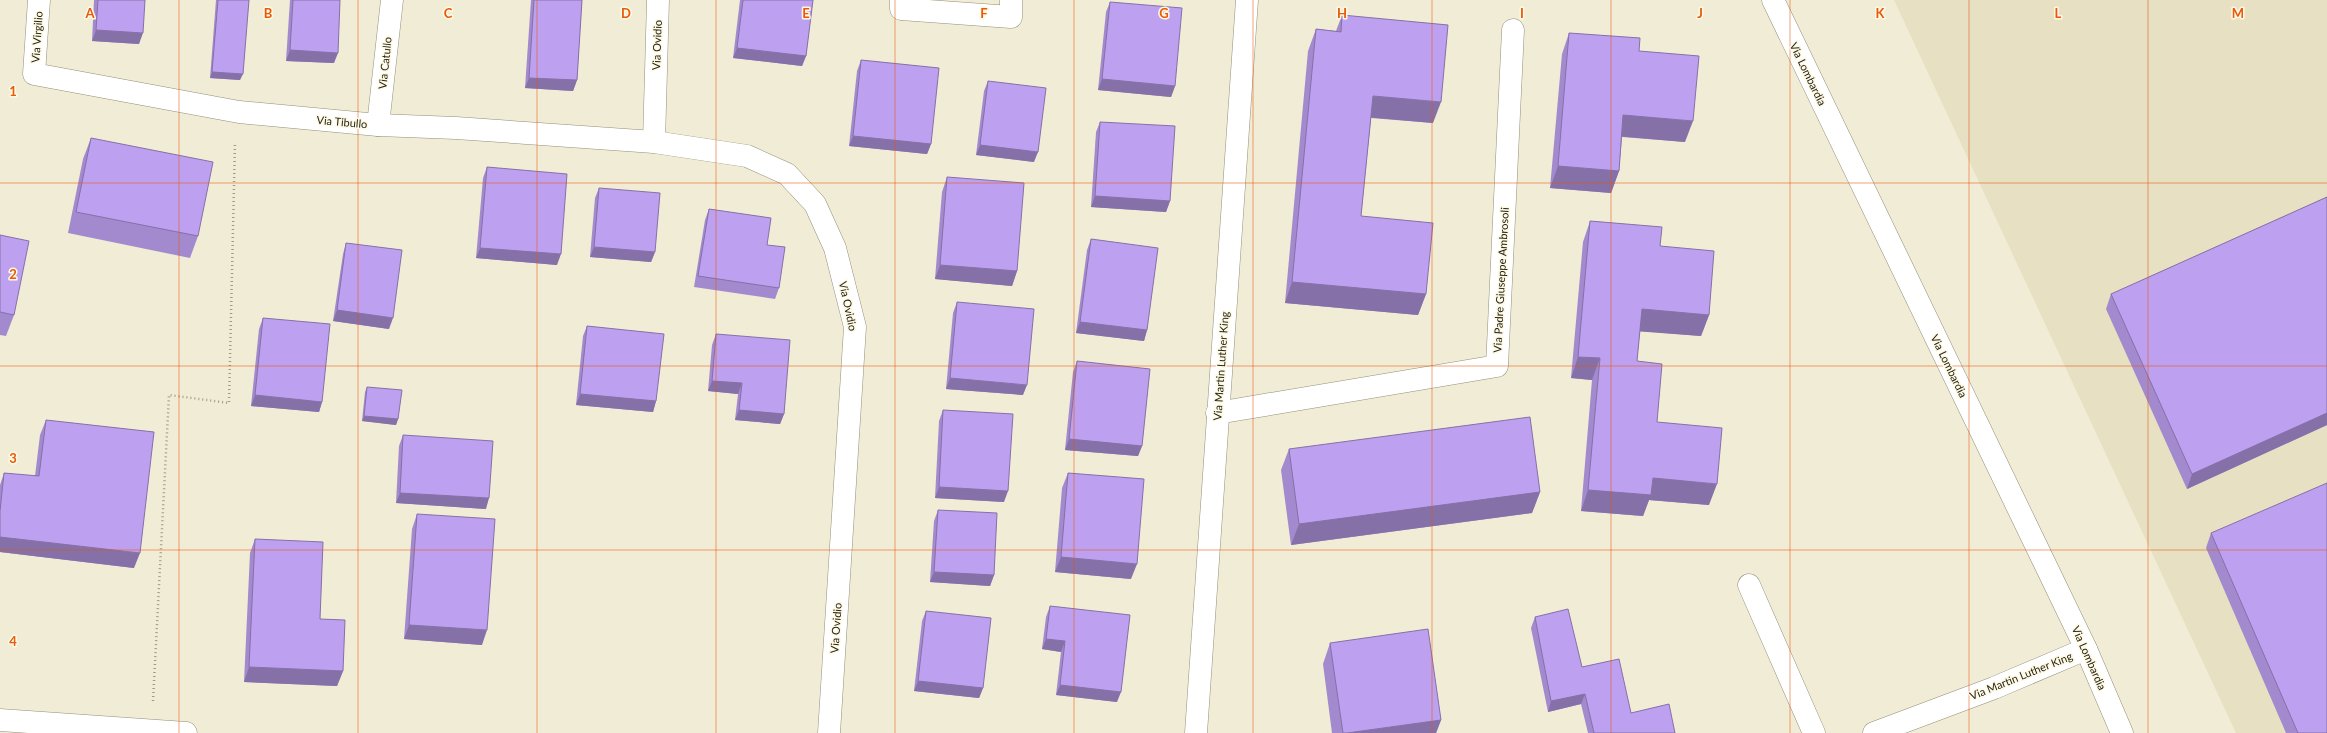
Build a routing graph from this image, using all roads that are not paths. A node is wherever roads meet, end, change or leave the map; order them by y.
1 (39, 0) edge
2 (392, 0) edge
3 (658, 0) edge
4 (901, 0) edge
5 (1011, 0) edge
6 (1247, 0) edge
7 (1773, 0) edge
8 (1513, 30) dead end
9 (34, 74) joint
10 (378, 125) junction
11 (654, 142) junction
12 (1217, 414) junction
13 (1749, 585) dead end
14 (2086, 649) junction
15 (0, 720) edge
16 (1885, 731) edge
17 (186, 733) edge
18 (829, 733) edge
19 (1196, 733) edge
20 (1814, 733) edge
21 (1909, 733) edge
22 (2122, 733) edge

1 - 9 street, Via Virgilio
2 - 10 street, Via Catullo
3 - 11 street, Via Ovidio
4 - 5 street
6 - 12 street, Via Martin Luther King
7 - 14 street, Via Lombardia
8 - 12 street, Via Padre Giuseppe Ambrosoli
9 - 10 street, Via Tibullo
10 - 11 street, Via Tibullo
11 - 18 street, Via Ovidio
12 - 19 street, Via Martin Luther King
13 - 20 street
14 - 16 street, Via Martin Luther King
14 - 21 street, Via Martin Luther King
14 - 22 street, Via Lombardia
15 - 17 street

